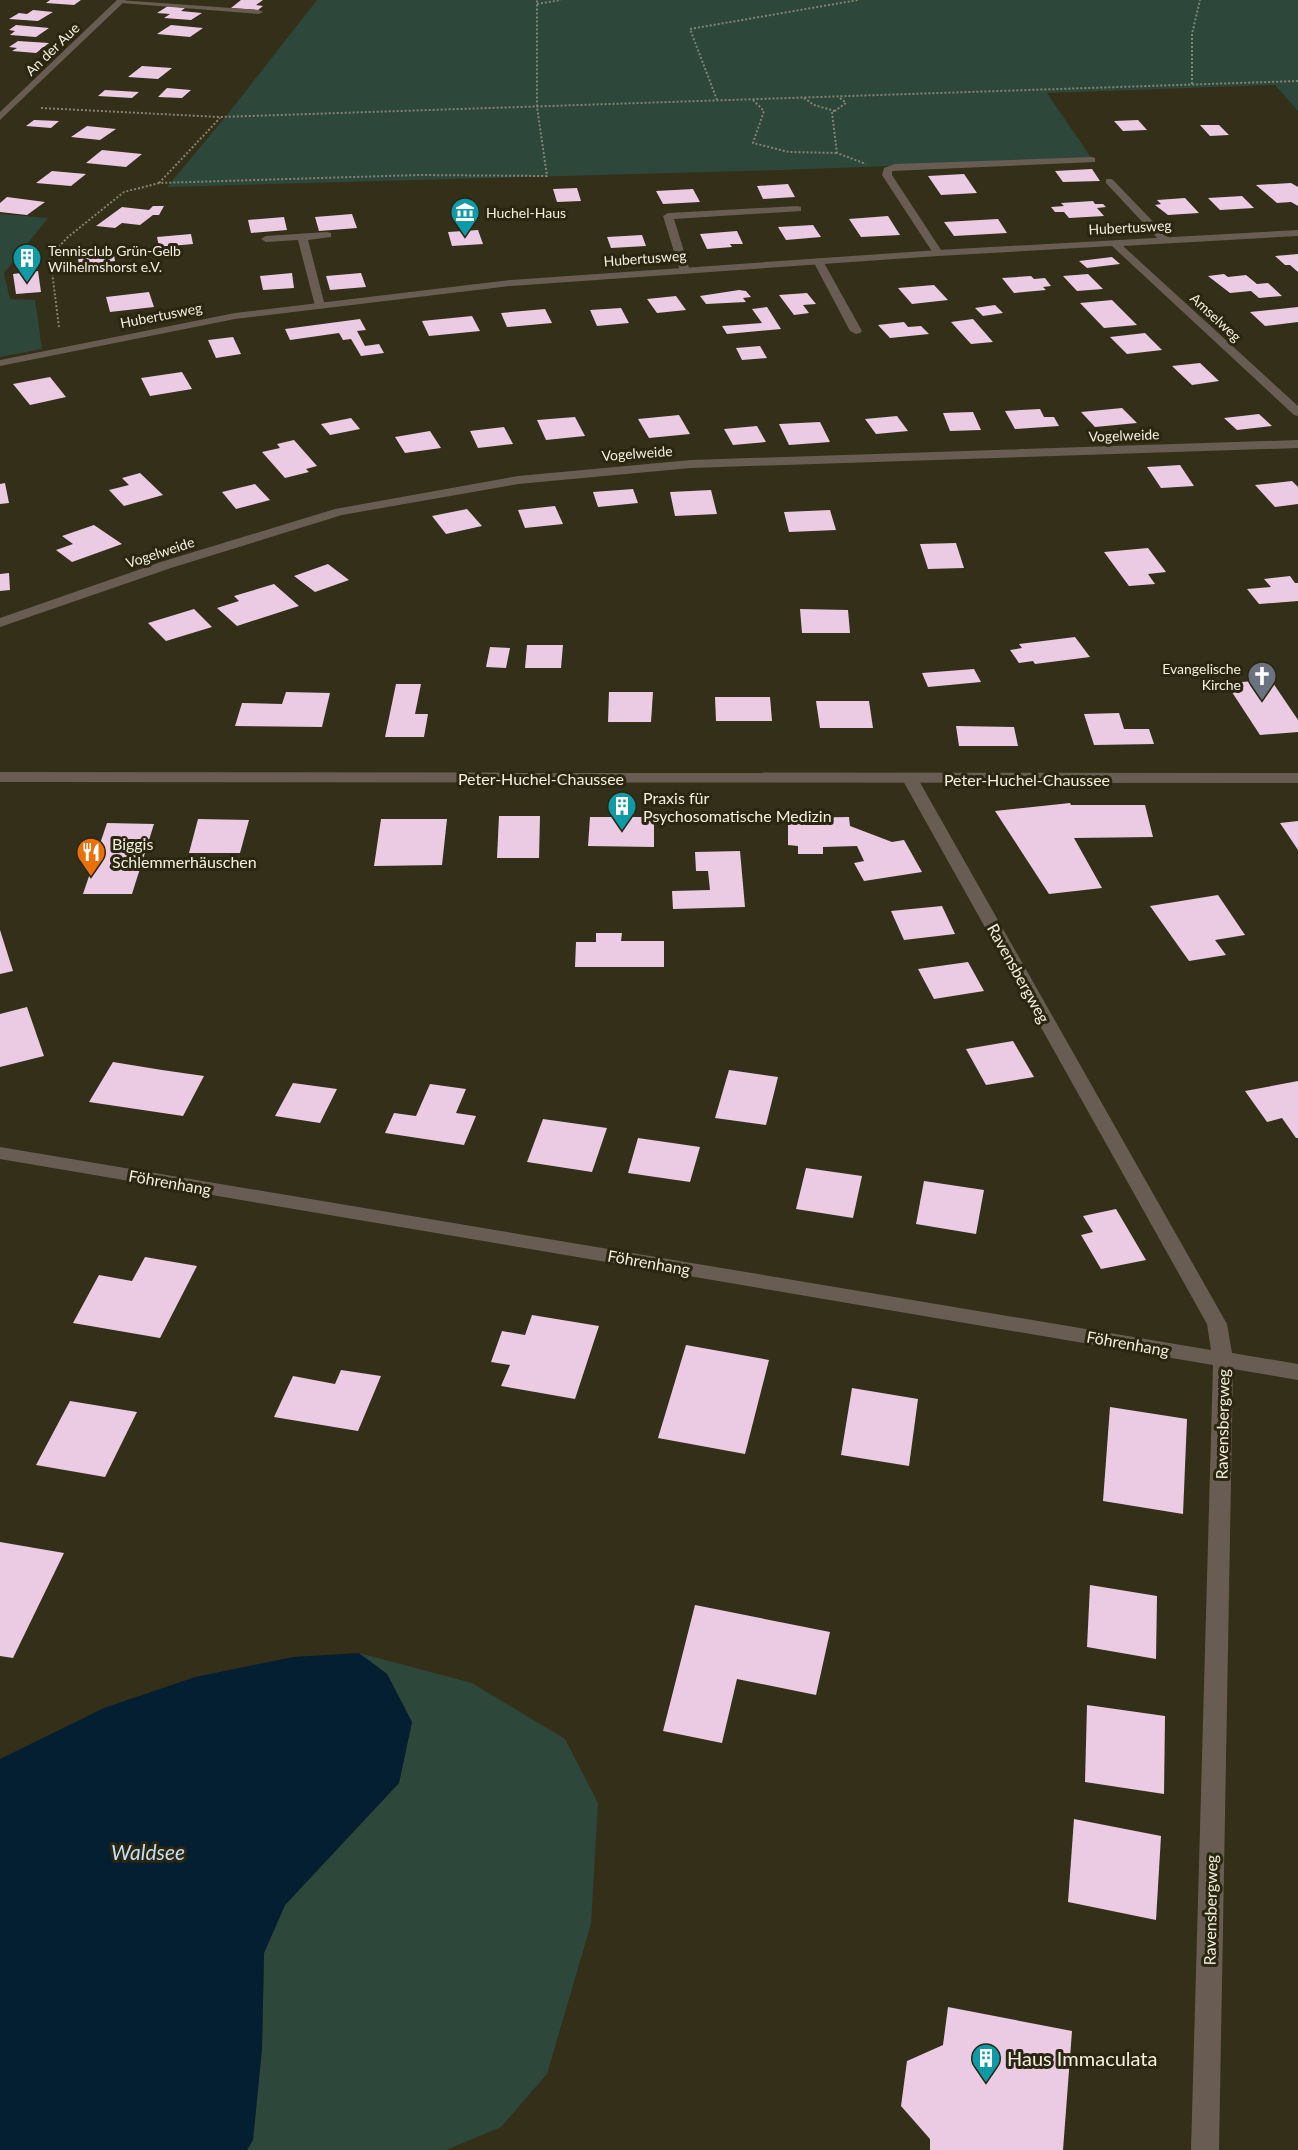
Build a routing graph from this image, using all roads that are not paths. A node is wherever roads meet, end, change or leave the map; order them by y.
1 (122, 1) edge
2 (259, 12) dead end
3 (0, 117) edge
4 (1092, 160) dead end
5 (1109, 181) dead end
6 (797, 209) dead end
7 (1298, 233) edge
8 (327, 235) dead end
9 (302, 237) junction
10 (266, 239) dead end
11 (1165, 240) junction
12 (1114, 243) junction
13 (938, 253) junction
14 (818, 261) junction
15 (685, 271) junction
16 (320, 306) junction
17 (855, 331) dead end
18 (0, 363) edge
19 (1298, 412) edge
20 (1298, 444) edge
21 (0, 623) edge
22 (0, 777) edge
23 (1298, 778) edge
24 (910, 779) junction
25 (0, 1153) edge
26 (1223, 1359) junction
27 (1298, 1372) edge
28 (1205, 2150) edge

1 - 2 street
1 - 3 street, An der Aue
4 - 13 street
5 - 11 street
6 - 15 street
7 - 11 street, Hubertusweg
8 - 9 street
9 - 10 street
9 - 16 street
11 - 12 street, Hubertusweg
12 - 13 street, Hubertusweg
12 - 19 street, Amselweg
13 - 14 street, Hubertusweg
14 - 15 street, Hubertusweg
14 - 17 street
15 - 16 street, Hubertusweg
16 - 18 street, Hubertusweg
20 - 21 street, Vogelweide
22 - 24 street, Peter-Huchel-Chaussee
23 - 24 street, Peter-Huchel-Chaussee
24 - 26 street, Ravensbergweg
25 - 26 street, Föhrenhang
26 - 27 street, Föhrenhang
26 - 28 street, Ravensbergweg

